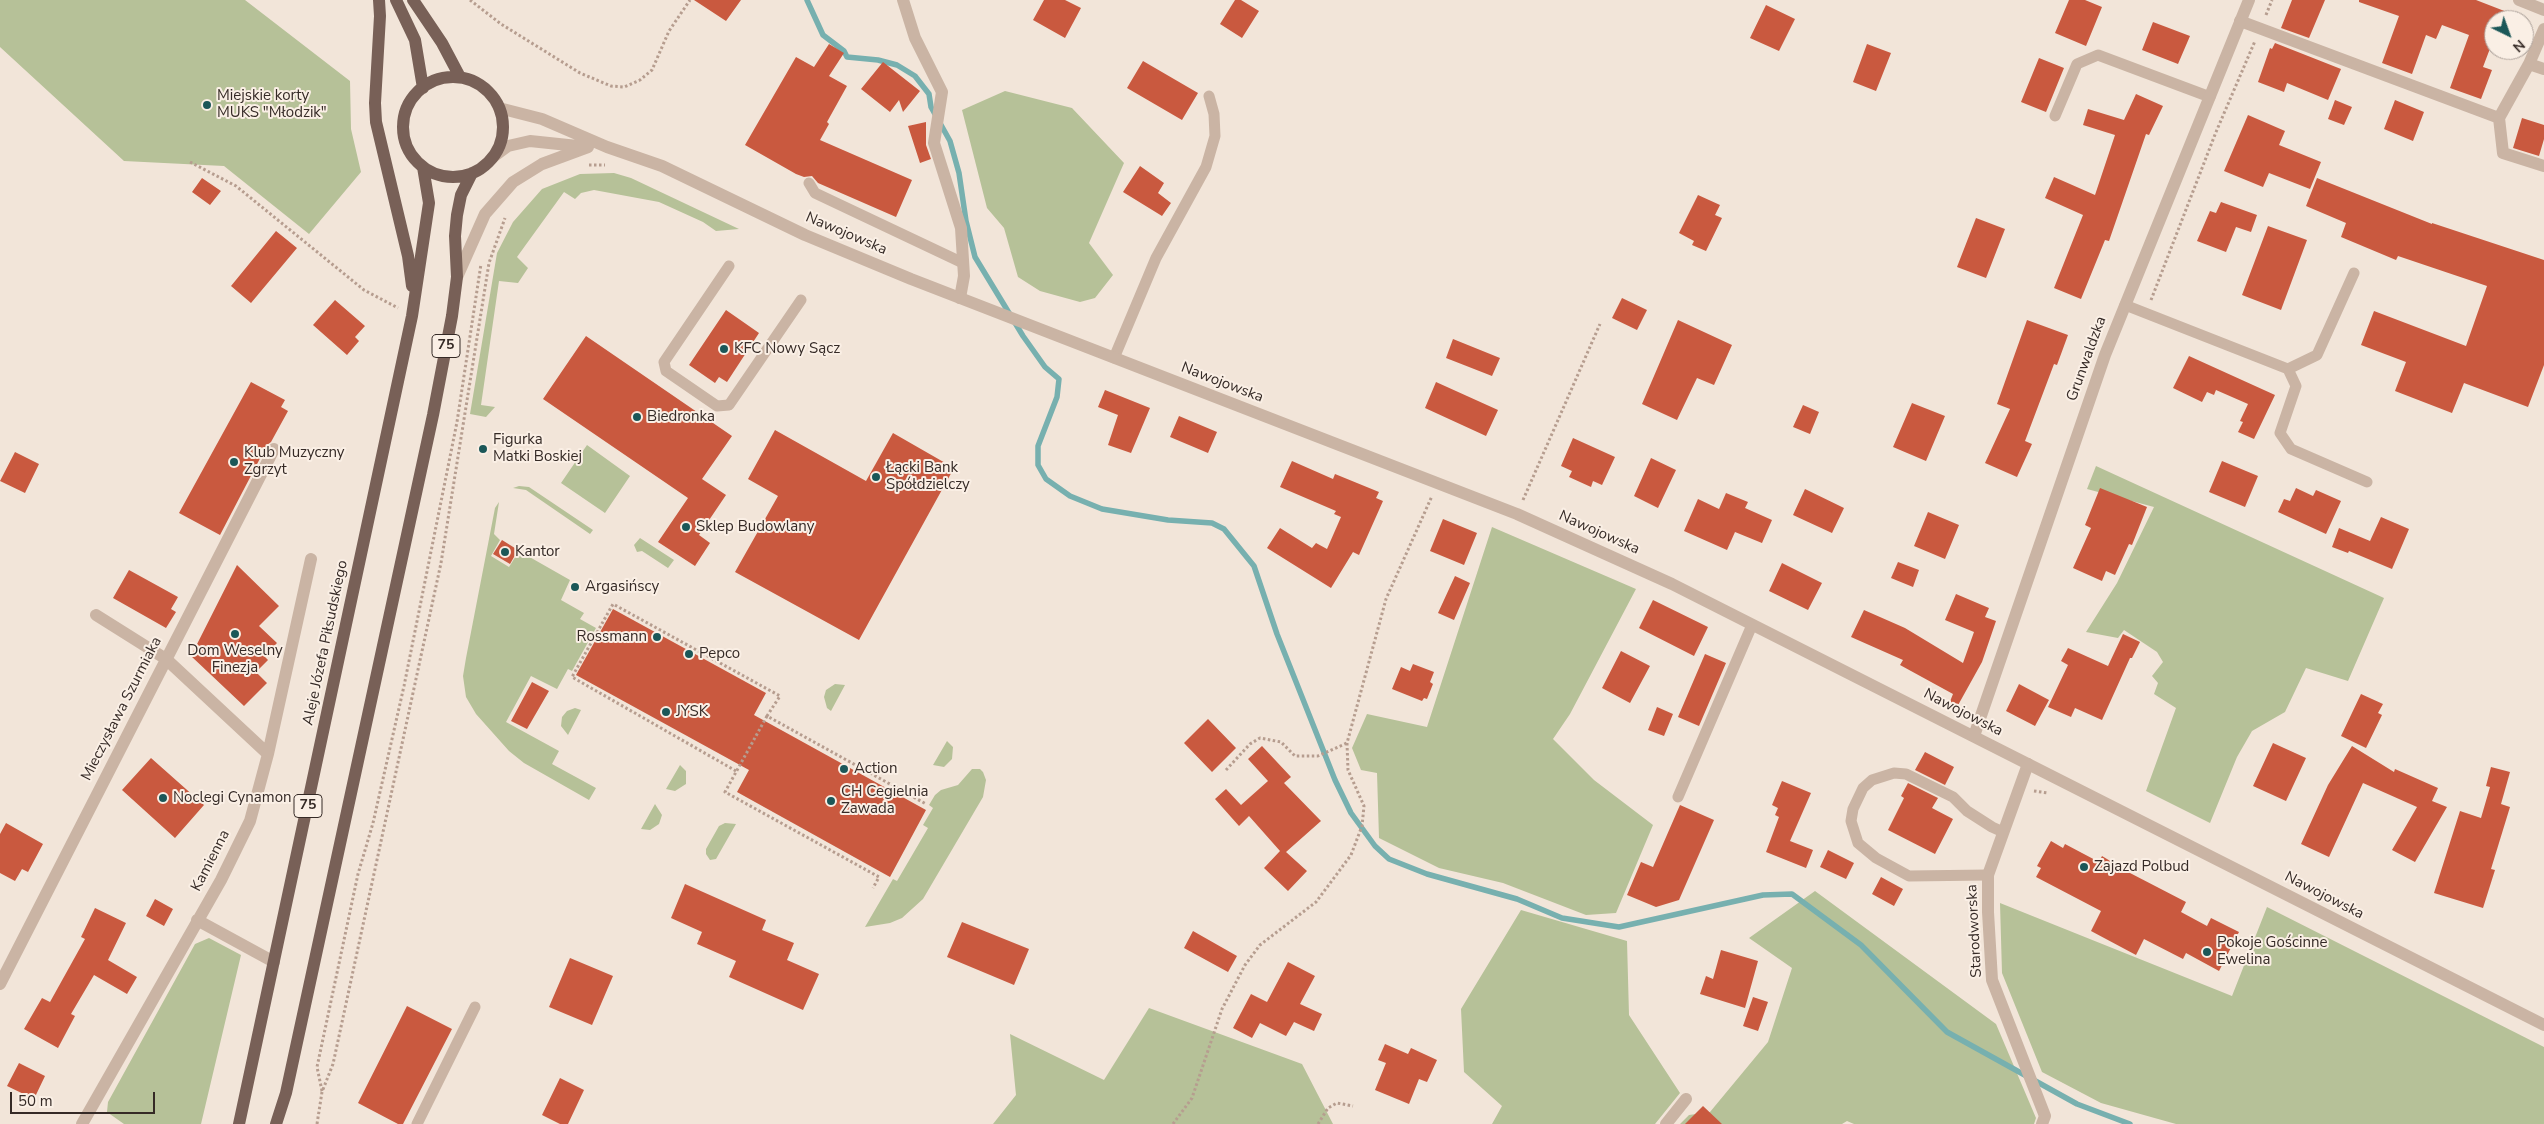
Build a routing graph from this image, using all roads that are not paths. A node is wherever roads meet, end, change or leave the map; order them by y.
1 (379, 0) edge
2 (396, 0) edge
3 (413, 0) edge
4 (903, 0) edge
5 (2249, 0) edge
6 (2519, 0) edge
7 (2544, 10) edge
8 (2240, 21) junction
9 (2544, 29) edge
10 (2529, 64) junction
11 (2544, 69) edge
12 (460, 78) junction
13 (423, 88) junction
14 (1209, 96) dead end
15 (2210, 97) junction
16 (499, 108) junction
17 (2055, 116) dead end
18 (2499, 118) junction
19 (588, 147) junction
20 (607, 147) junction
21 (493, 157) junction
22 (423, 166) junction
23 (2544, 166) edge
24 (472, 173) junction
25 (809, 183) dead end
26 (963, 263) junction
27 (729, 266) dead end
28 (2354, 273) dead end
29 (457, 277) junction
30 (960, 298) junction
31 (801, 300) dead end
32 (414, 301) junction
33 (2125, 305) junction
34 (1114, 358) junction
35 (2288, 369) junction
36 (274, 449) dead end
37 (2367, 482) dead end
38 (311, 558) dead end
39 (96, 615) dead end
40 (1752, 625) junction
41 (166, 659) junction
42 (1974, 736) junction
43 (268, 754) junction
44 (2028, 764) junction
45 (1678, 797) dead end
46 (2003, 832) junction
47 (1988, 875) junction
48 (197, 920) junction
49 (274, 962) junction
50 (0, 984) edge
51 (475, 1007) dead end
52 (2544, 1025) edge
53 (1686, 1099) dead end
54 (82, 1124) edge
55 (239, 1124) edge
56 (276, 1124) edge
57 (417, 1124) edge
58 (1666, 1124) edge
59 (2042, 1124) edge

1 - 32 main road
2 - 13 main road
3 - 12 main road
4 - 26 street
5 - 8 street, Grunwaldzka
6 - 7 street
8 - 15 street, Grunwaldzka
8 - 18 street
9 - 10 street
10 - 11 street
10 - 18 street
12 - 13 main road, 75
12 - 16 main road, 75
13 - 22 main road, 75
14 - 34 lane
15 - 17 lane
15 - 33 street, Grunwaldzka
16 - 20 street, Nawojowska
16 - 21 main road, 75
18 - 23 street
19 - 20 street, Nawojowska
19 - 21 street, Nawojowska
19 - 29 street
20 - 30 street, Nawojowska
21 - 24 main road, 75
22 - 24 main road, 75
22 - 32 main road, Aleje Józefa Piłsudskiego / 75
24 - 29 main road, 75
25 - 26 lane
26 - 30 street
27 - 31 lane
28 - 35 lane
29 - 56 main road, 75
30 - 34 street, Nawojowska
32 - 49 main road, Aleje Józefa Piłsudskiego / 75
33 - 35 lane
33 - 42 street, Grunwaldzka
34 - 40 street, Nawojowska
35 - 37 lane
36 - 41 street, Mieczysława Szurmiaka
38 - 43 street, Kamienna
39 - 41 street
40 - 42 street, Nawojowska
40 - 45 lane
41 - 43 street
41 - 50 street, Mieczysława Szurmiaka
42 - 44 street, Nawojowska
43 - 48 street, Kamienna
44 - 46 street, Starodworska
44 - 52 street, Nawojowska
46 - 47 street, Starodworska
46 - 47 lane
47 - 59 street, Starodworska
48 - 49 street
48 - 54 street, Kamienna
49 - 55 main road, Aleje Józefa Piłsudskiego / 75
51 - 57 lane
53 - 58 street

